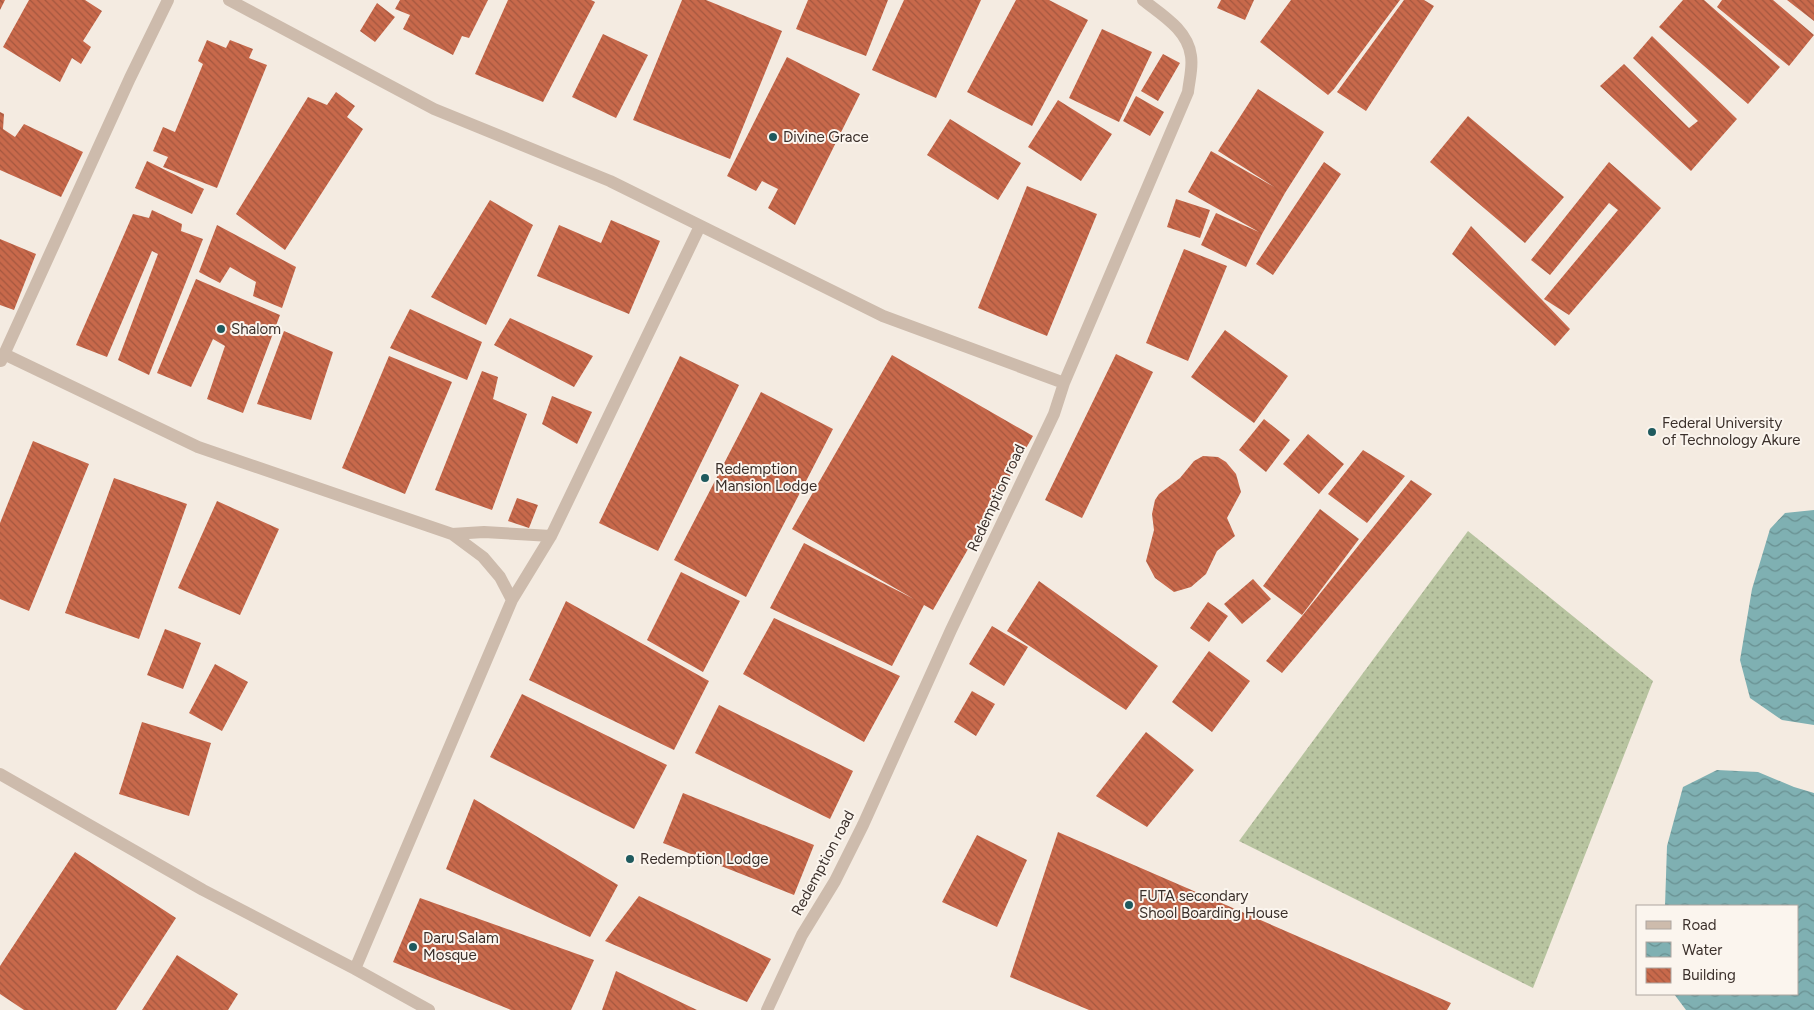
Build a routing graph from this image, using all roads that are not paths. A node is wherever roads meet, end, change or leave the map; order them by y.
1 (168, 0) edge
2 (229, 0) edge
3 (1143, 0) edge
4 (700, 226) junction
5 (2, 358) edge
6 (1064, 383) junction
7 (452, 534) junction
8 (551, 536) junction
9 (512, 600) junction
10 (0, 774) edge
11 (355, 970) junction
12 (429, 1010) edge
13 (767, 1010) edge

1 - 5 street
2 - 4 street
3 - 6 street, Redemption road
4 - 6 street
4 - 8 street
5 - 7 street
6 - 13 street, Redemption road
7 - 8 street
7 - 9 street
8 - 9 street
9 - 11 street
10 - 11 street
11 - 12 street

